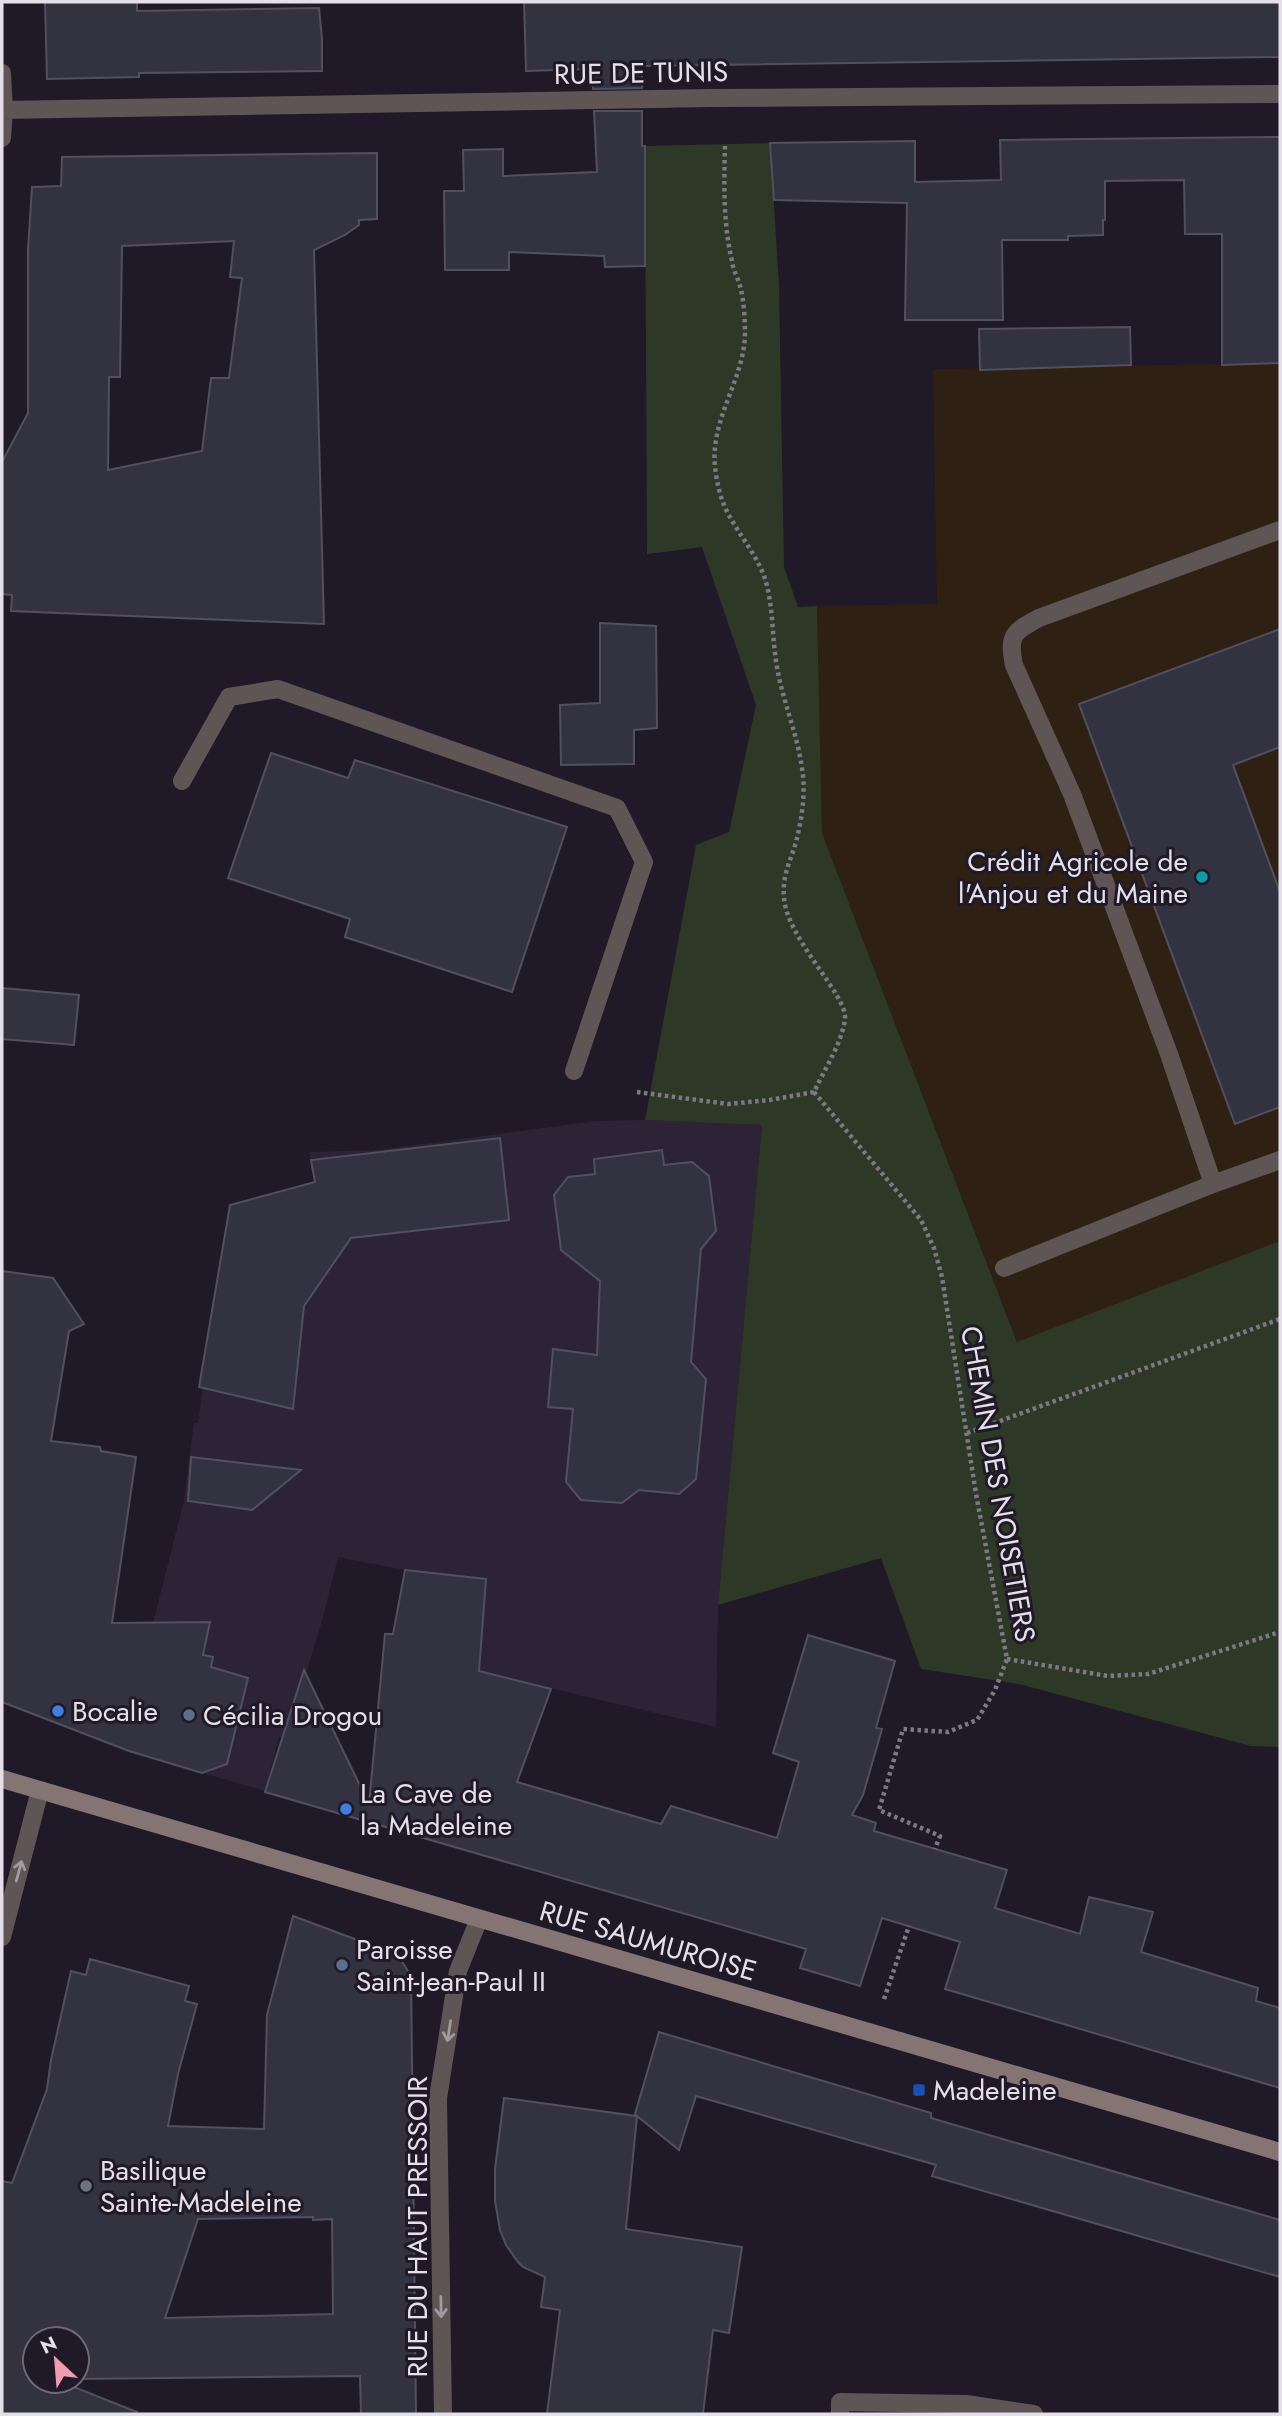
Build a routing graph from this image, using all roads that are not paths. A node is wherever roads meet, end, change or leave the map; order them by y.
1 (2, 73) edge
2 (1280, 94) edge
3 (3, 110) edge
4 (2, 138) edge
5 (1280, 530) edge
6 (182, 781) dead end
7 (574, 1071) dead end
8 (1280, 1160) edge
9 (1213, 1184) junction
10 (1004, 1268) dead end
11 (2, 1779) edge
12 (40, 1790) junction
13 (479, 1919) junction
14 (2, 1937) edge
15 (1280, 2152) edge
16 (966, 2409) edge
17 (443, 2414) edge
18 (840, 2414) edge
19 (1034, 2414) edge

1 - 3 street
2 - 3 street, RUE DE TUNIS
3 - 4 street
5 - 9 street
6 - 7 street
8 - 9 street
9 - 10 street
11 - 12 main road, RUE SAUMUROISE
12 - 13 main road, RUE SAUMUROISE
14 -> 12 street
13 - 15 main road, RUE SAUMUROISE
13 -> 17 street, RUE DU HAUT PRESSOIR
16 - 18 street
16 - 19 street

